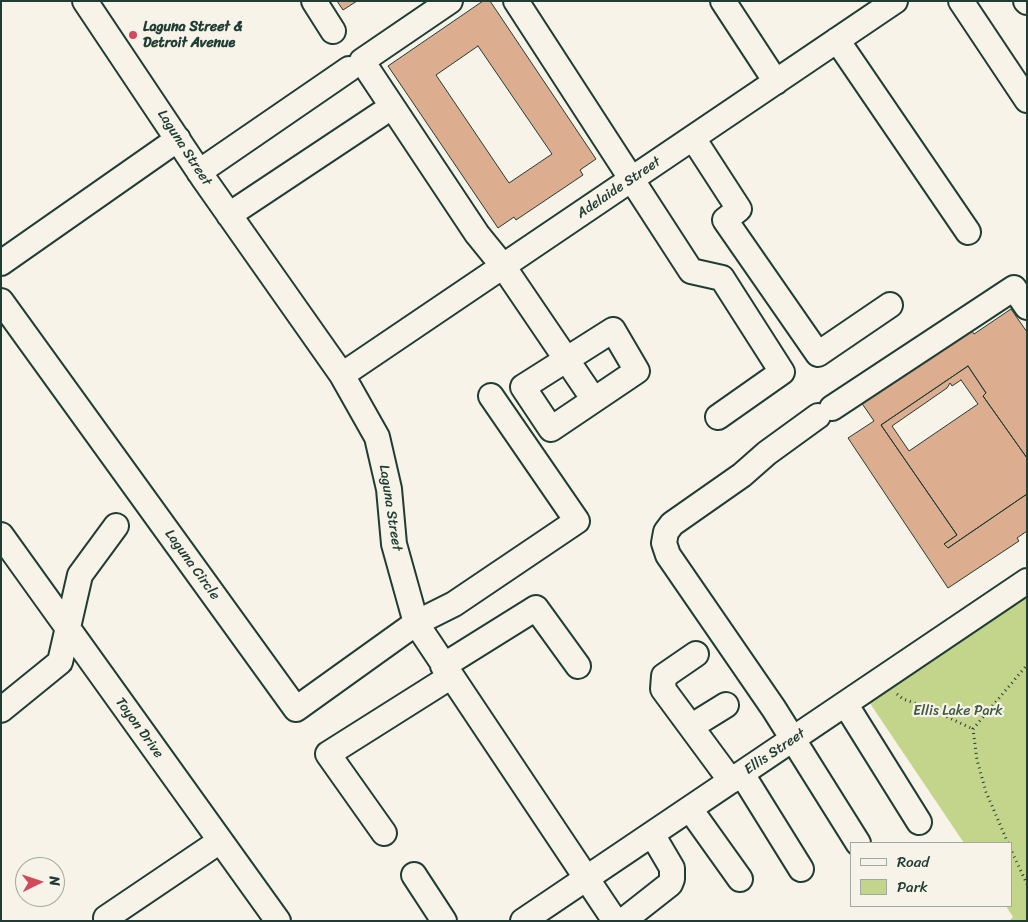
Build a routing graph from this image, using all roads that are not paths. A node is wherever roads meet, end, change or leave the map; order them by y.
1 (86, 1) edge
2 (314, 1) edge
3 (450, 1) edge
4 (516, 1) edge
5 (723, 1) edge
6 (961, 1) edge
7 (883, 5) edge
8 (334, 31) dead end
9 (837, 40) junction
10 (349, 69) dead end
11 (776, 82) junction
12 (1027, 100) edge
13 (381, 114) dead end
14 (693, 138) junction
15 (178, 139) junction
16 (199, 172) junction
17 (632, 180) junction
18 (229, 215) junction
19 (968, 232) dead end
20 (1, 263) edge
21 (503, 266) junction
22 (1, 301) edge
23 (890, 305) dead end
24 (1027, 307) edge
25 (566, 359) junction
26 (342, 375) junction
27 (490, 396) dead end
28 (594, 400) junction
29 (718, 417) dead end
30 (116, 526) dead end
31 (1, 535) edge
32 (1027, 581) edge
33 (416, 623) junction
34 (69, 631) junction
35 (696, 654) dead end
36 (578, 666) dead end
37 (446, 671) junction
38 (846, 704) junction
39 (726, 705) dead end
40 (1, 710) edge
41 (692, 726) junction
42 (794, 739) junction
43 (736, 778) junction
44 (690, 808) junction
45 (919, 822) dead end
46 (384, 834) dead end
47 (652, 834) junction
48 (220, 841) junction
49 (857, 842) edge
50 (801, 869) dead end
51 (414, 875) dead end
52 (586, 878) junction
53 (740, 879) dead end
54 (106, 918) dead end
55 (278, 921) edge
56 (444, 921) edge
57 (523, 921) edge
58 (615, 921) edge
59 (623, 921) edge

1 - 15 street, Laguna Street
2 - 8 street
3 - 21 street
4 - 17 street
5 - 11 street
6 - 12 street
7 - 9 street, Adelaide Street
9 - 11 street, Adelaide Street
9 - 19 street
10 - 16 street
11 - 14 street, Adelaide Street
13 - 18 street
14 - 17 street, Adelaide Street
14 - 23 street
15 - 16 street, Laguna Street
15 - 20 street
16 - 18 street, Laguna Street
17 - 21 street, Adelaide Street
17 - 29 street
18 - 26 street, Laguna Street
21 - 25 street
21 - 26 street, Adelaide Street
22 - 33 street, Laguna Circle
24 - 42 street
25 - 28 street
25 - 28 street
25 - 28 street
26 - 33 street, Laguna Street
27 - 33 street
30 - 34 street
31 - 34 street, Toyon Drive
32 - 38 street, Ellis Street
33 - 37 street, Laguna Street
34 - 40 street
34 - 48 street, Toyon Drive
35 - 41 street
36 - 37 street
37 - 46 street
37 - 52 street, Laguna Street
38 - 42 street, Ellis Street
38 - 45 street
39 - 41 street
41 - 43 street
42 - 43 street, Ellis Street
42 - 49 street
43 - 44 street, Ellis Street
43 - 50 street
44 - 47 street, Ellis Street
44 - 53 street
47 - 52 street, Ellis Street
47 - 59 street
48 - 54 street
48 - 55 street, Toyon Drive
51 - 56 street
52 - 57 street, Ellis Street
52 - 58 street, Laguna Street

